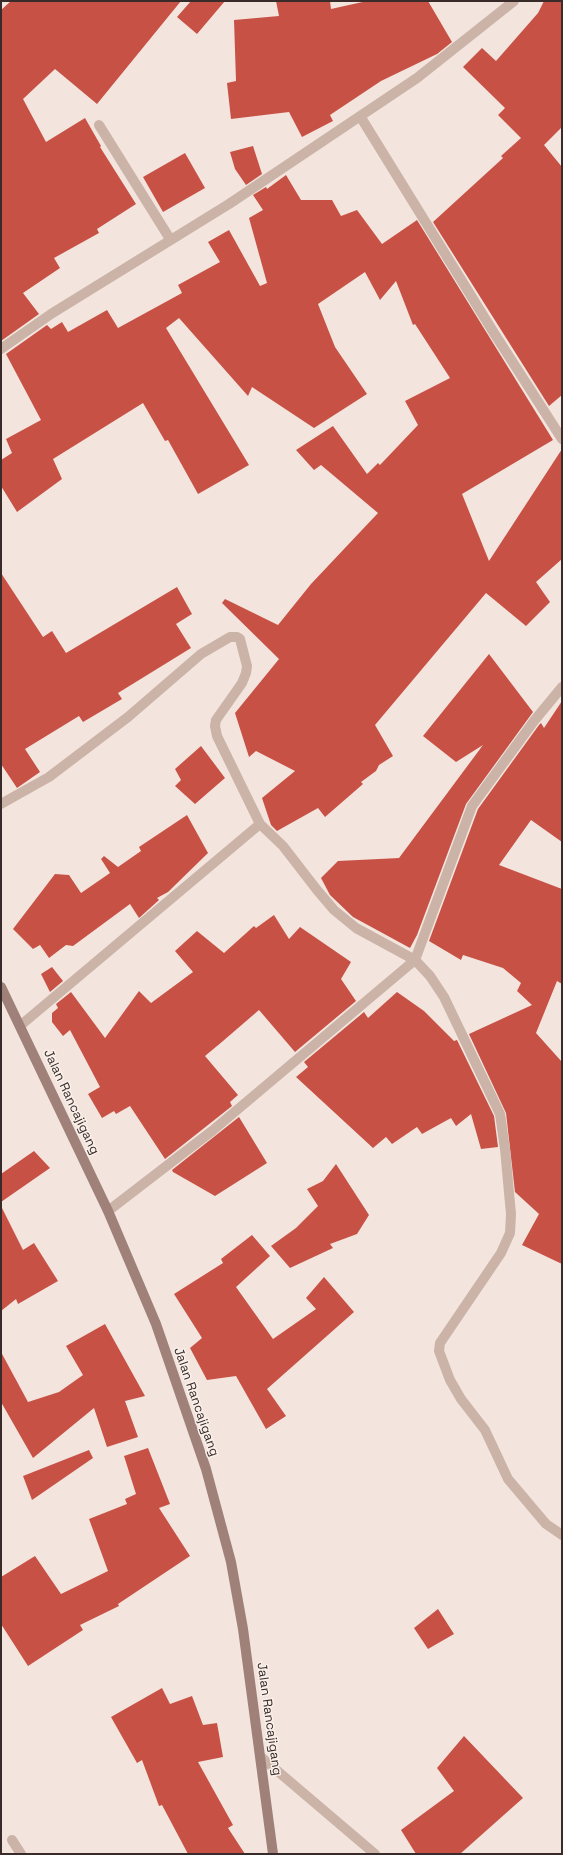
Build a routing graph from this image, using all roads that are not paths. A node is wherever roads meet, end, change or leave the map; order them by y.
1 (514, 1) edge
2 (360, 116) junction
3 (100, 125) dead end
4 (170, 239) junction
5 (1, 349) edge
6 (562, 439) edge
7 (562, 687) edge
8 (1, 804) edge
9 (260, 824) junction
10 (415, 960) junction
11 (1, 987) edge
12 (21, 1025) junction
13 (108, 1211) junction
14 (562, 1535) edge
15 (261, 1757) junction
16 (12, 1840) dead end
17 (22, 1854) edge
18 (273, 1854) edge
19 (375, 1854) edge

1 - 2 street
2 - 4 street
2 - 6 street
3 - 4 street
4 - 5 street
7 - 10 street
8 - 9 street
9 - 10 street
9 - 12 street
10 - 13 street
10 - 14 street
11 - 12 main road, Jalan Rancajigang
12 - 13 main road, Jalan Rancajigang
13 - 15 main road, Jalan Rancajigang
15 - 18 main road, Jalan Rancajigang
15 - 19 street
16 - 17 street

